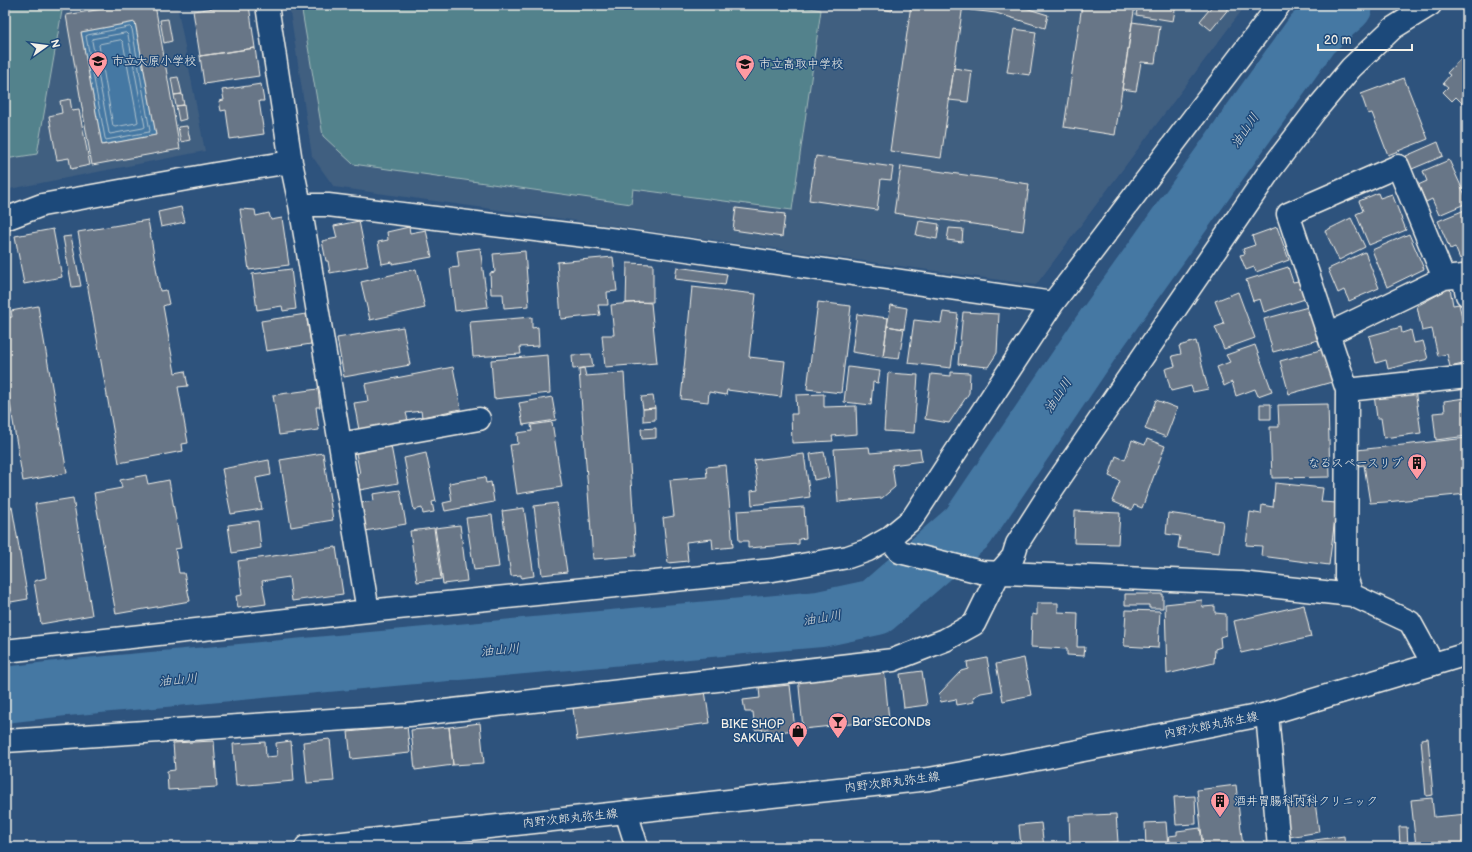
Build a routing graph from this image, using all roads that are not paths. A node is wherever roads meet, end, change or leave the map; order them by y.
1 (267, 5) edge
2 (1279, 5) edge
3 (1430, 5) edge
4 (291, 162) junction
5 (300, 205) junction
6 (5, 219) edge
7 (1444, 278) junction
8 (1467, 295) edge
9 (1054, 303) junction
10 (1328, 334) junction
11 (1467, 377) edge
12 (1347, 390) junction
13 (479, 420) dead end
14 (340, 444) junction
15 (895, 545) junction
16 (990, 572) junction
17 (1352, 595) junction
18 (368, 611) junction
19 (5, 651) edge
20 (1467, 654) edge
21 (1433, 664) junction
22 (1267, 714) junction
23 (5, 741) edge
24 (626, 812) junction
25 (306, 847) edge
26 (637, 847) edge
27 (1279, 847) edge

1 - 4 street
2 - 9 street
3 - 16 street
4 - 5 street
4 - 6 street
5 - 9 street
5 - 14 street
7 - 8 street
7 - 10 street
7 - 10 street
9 - 15 street
10 - 12 street
11 - 12 street
12 - 17 street
13 - 14 street
14 - 18 street
15 - 16 street
15 - 18 street
16 - 17 street
16 - 23 street
17 - 21 street
18 - 19 street
20 - 21 street, 内野次郎丸弥生線
21 - 22 street, 内野次郎丸弥生線
22 - 24 street, 内野次郎丸弥生線
22 - 27 street
24 - 25 street, 内野次郎丸弥生線
24 - 26 street

